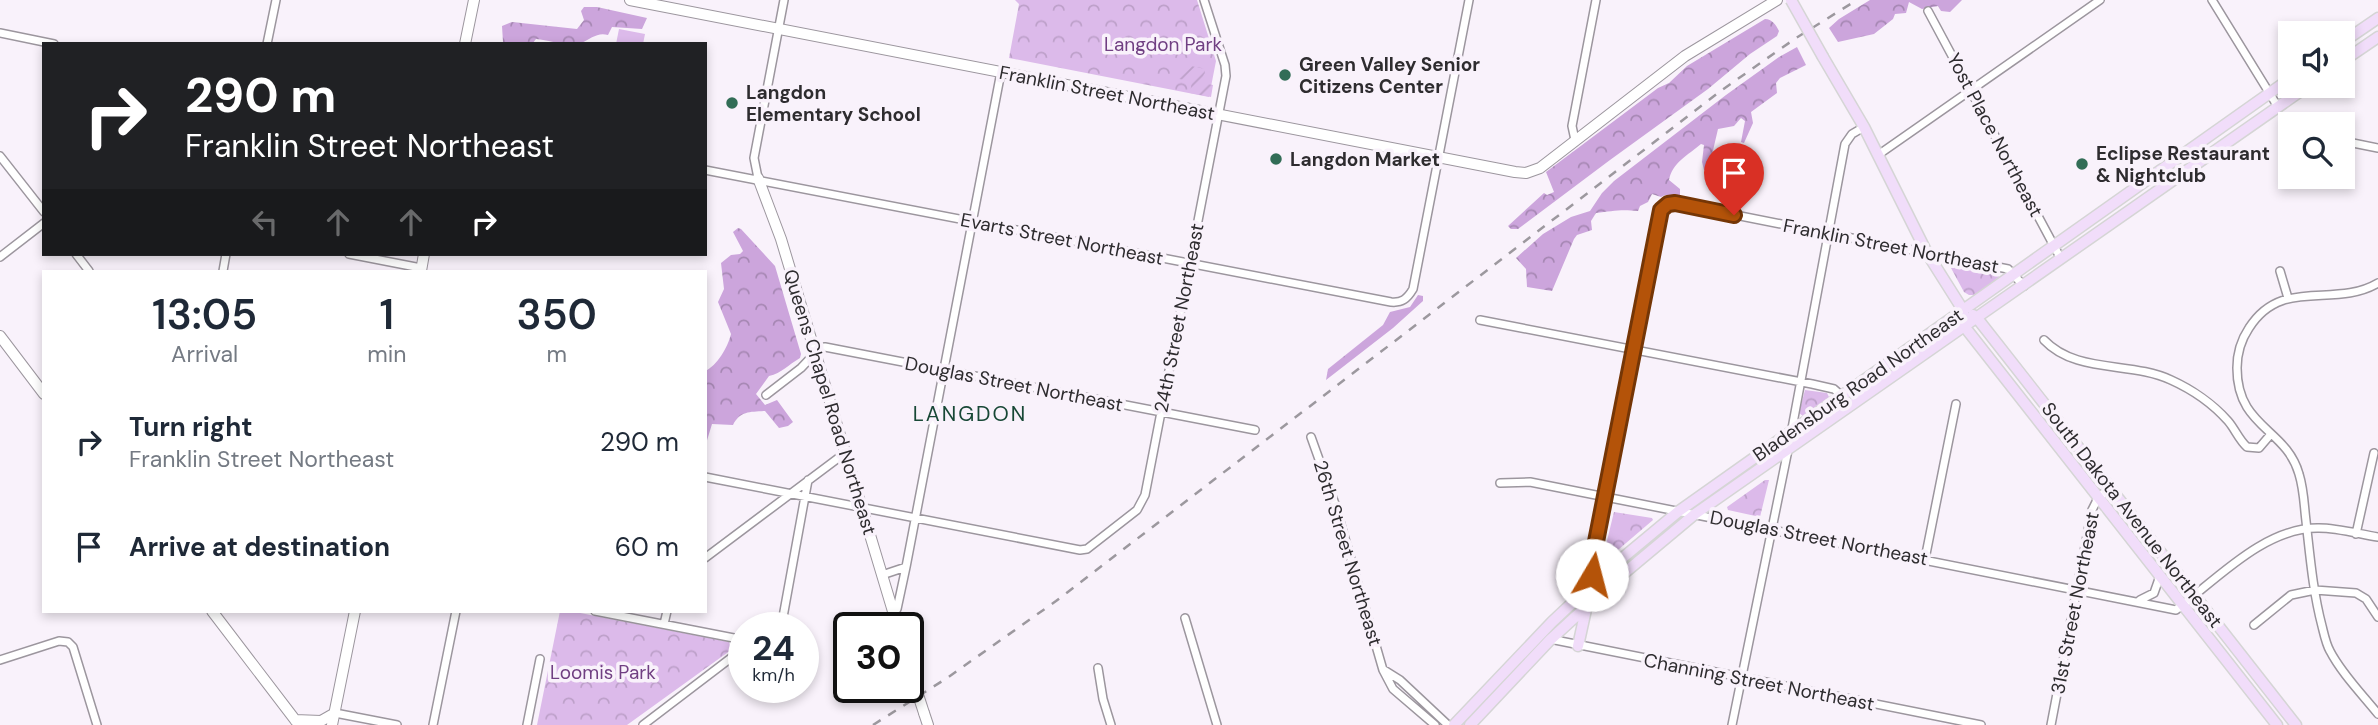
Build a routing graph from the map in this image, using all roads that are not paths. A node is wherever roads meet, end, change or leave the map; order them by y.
1 (276, 0) edge
2 (474, 0) edge
3 (630, 0) edge
4 (784, 0) edge
5 (1204, 0) edge
6 (1469, 0) edge
7 (1596, 0) edge
8 (1777, 0) edge
9 (1791, 0) edge
10 (2100, 0) edge
11 (2212, 0) edge
12 (1928, 11) dead end
13 (2378, 18) edge
14 (779, 29) junction
15 (0, 33) edge
16 (2355, 34) edge
17 (2378, 37) edge
18 (44, 42) edge
19 (268, 42) edge
20 (465, 42) edge
21 (2355, 53) edge
22 (1001, 72) junction
23 (2278, 86) edge
24 (1971, 92) junction
25 (2269, 92) junction
26 (2291, 98) edge
27 (2278, 107) junction
28 (1218, 115) junction
29 (1864, 127) junction
30 (1575, 140) junction
31 (2355, 143) edge
32 (2378, 148) edge
33 (1878, 155) junction
34 (0, 156) edge
35 (1438, 158) junction
36 (707, 170) edge
37 (758, 178) junction
38 (42, 209) edge
39 (972, 221) junction
40 (42, 225) edge
41 (1828, 233) junction
42 (2054, 245) junction
43 (1927, 253) junction
44 (78, 256) edge
45 (358, 256) edge
46 (0, 257) edge
47 (2061, 259) junction
48 (1189, 263) junction
49 (88, 270) edge
50 (421, 270) edge
51 (2280, 271) dead end
52 (2013, 274) junction
53 (2378, 283) edge
54 (2024, 286) junction
55 (2288, 298) junction
56 (1963, 310) junction
57 (1977, 318) junction
58 (1480, 320) dead end
59 (1964, 326) junction
60 (0, 336) edge
61 (2044, 340) dead end
62 (1634, 349) junction
63 (815, 353) junction
64 (2016, 367) junction
65 (943, 370) junction
66 (2003, 376) junction
67 (1799, 381) junction
68 (42, 391) edge
69 (766, 395) dead end
70 (1843, 397) junction
71 (1956, 404) dead end
72 (1161, 412) junction
73 (1255, 430) dead end
74 (1791, 433) junction
75 (2270, 434) junction
76 (1311, 437) dead end
77 (1788, 450) junction
78 (845, 453) junction
79 (2374, 453) dead end
80 (707, 477) edge
81 (808, 480) junction
82 (1500, 483) dead end
83 (2111, 486) junction
84 (789, 493) junction
85 (805, 496) junction
86 (1605, 497) junction
87 (2098, 498) junction
88 (862, 507) junction
89 (1679, 511) junction
90 (1695, 514) junction
91 (915, 516) junction
92 (2307, 528) junction
93 (1770, 529) junction
94 (2356, 534) junction
95 (2378, 537) edge
96 (707, 556) edge
97 (1925, 559) junction
98 (906, 567) junction
99 (882, 575) junction
100 (2160, 576) junction
101 (1594, 583) junction
102 (2077, 589) junction
103 (2315, 590) junction
104 (1600, 594) junction
105 (2195, 595) junction
106 (2138, 601) junction
107 (1587, 605) junction
108 (2183, 605) junction
109 (897, 608) dead end
110 (783, 612) edge
111 (893, 612) edge
112 (214, 613) edge
113 (355, 613) edge
114 (456, 613) edge
115 (606, 613) edge
116 (667, 613) edge
117 (2378, 617) edge
118 (1185, 618) dead end
119 (664, 624) junction
120 (2254, 625) dead end
121 (1546, 636) junction
122 (728, 637) edge
123 (1578, 646) junction
124 (540, 659) dead end
125 (0, 660) edge
126 (728, 660) edge
127 (1098, 668) dead end
128 (1384, 670) junction
129 (1742, 679) junction
130 (921, 703) edge
131 (335, 713) junction
132 (2378, 714) edge
133 (297, 722) edge
134 (97, 725) edge
135 (332, 725) edge
136 (397, 725) edge
137 (433, 725) edge
138 (527, 725) edge
139 (643, 725) edge
140 (928, 725) edge
141 (1111, 725) edge
142 (1217, 725) edge
143 (1436, 725) edge
144 (1448, 725) edge
145 (1454, 725) edge
146 (1470, 725) edge
147 (1732, 725) edge
148 (1980, 725) edge
149 (2051, 725) edge
150 (2277, 725) edge
151 (2296, 725) edge

1 - 19 street
2 - 20 street
3 - 14 street, Franklin Street Northeast
4 - 14 street
5 - 28 street, 24th Street Northeast
6 - 35 street
7 - 30 street
8 - 30 street, Franklin Street Northeast
9 - 29 main road, South Dakota Avenue Northeast, bridge
10 - 24 street
11 - 25 street
12 - 24 street, Yost Place Northeast
13 - 16 main road
14 - 22 street, Franklin Street Northeast
14 - 37 street
15 - 18 street
17 - 21 main road
22 - 28 street, Franklin Street Northeast
22 - 39 street
23 - 25 main road, Bladensburg Road Northeast
24 - 33 street
24 - 42 street, Yost Place Northeast
25 - 27 street
25 - 42 main road, Bladensburg Road Northeast
26 - 27 main road, Bladensburg Road Northeast
27 - 47 main road, Bladensburg Road Northeast
28 - 35 street, Franklin Street Northeast
28 - 48 street, 24th Street Northeast
29 - 33 main road, South Dakota Avenue Northeast
29 - 41 street
30 - 35 street, Franklin Street Northeast
31 - 32 street
33 - 43 main road, South Dakota Avenue Northeast
34 - 38 street
35 - 48 street, Evarts Street Northeast
36 - 37 street, Evarts Street Northeast
37 - 39 street, Evarts Street Northeast
37 - 63 street, Queens Chapel Road Northeast
39 - 48 street, Evarts Street Northeast
39 - 65 street
40 - 46 street
41 - 43 street, Franklin Street Northeast
41 - 62 street, Franklin Street Northeast
41 - 67 street
42 - 47 street, Yost Place Northeast
42 - 52 main road, Bladensburg Road Northeast
43 - 52 street, Franklin Street Northeast
43 - 56 main road, South Dakota Avenue Northeast
44 - 49 street
45 - 50 street
47 - 54 main road, Bladensburg Road Northeast
48 - 72 street, 24th Street Northeast
51 - 55 street
52 - 54 street, Franklin Street Northeast
52 - 56 main road, Bladensburg Road Northeast
53 - 55 street
54 - 57 main road, Bladensburg Road Northeast
55 - 75 street
56 - 57 main road, South Dakota Avenue Northeast
56 - 59 main road, South Dakota Avenue Northeast
56 - 70 main road, Bladensburg Road Northeast
57 - 59 main road, Bladensburg Road Northeast
57 - 64 main road, South Dakota Avenue Northeast
58 - 62 street
59 - 66 main road, South Dakota Avenue Northeast
59 - 77 main road, Bladensburg Road Northeast
60 - 68 street
61 - 75 street
62 - 67 street
62 - 86 street
63 - 65 street, Douglas Street Northeast
63 - 69 street
63 - 78 street, Queens Chapel Road Northeast
64 - 66 main road
64 - 83 main road, South Dakota Avenue Northeast
65 - 72 street, Douglas Street Northeast
65 - 91 street
66 - 87 main road, South Dakota Avenue Northeast
67 - 70 street
67 - 74 street
70 - 74 main road, Bladensburg Road Northeast
71 - 97 street
72 - 73 street, Douglas Street Northeast
72 - 91 street, 24th Street Northeast
74 - 77 street
74 - 89 main road, Bladensburg Road Northeast
75 - 92 street
76 - 128 street, 26th Street Northeast
77 - 90 main road, Bladensburg Road Northeast
77 - 93 street
78 - 81 street
78 - 88 street, Queens Chapel Road Northeast
79 - 94 street
80 - 84 street
81 - 84 street
81 - 85 street
82 - 86 street, Douglas Street Northeast
83 - 87 street, 31st Street Northeast
83 - 105 main road, South Dakota Avenue Northeast
84 - 85 street
84 - 96 street
85 - 88 street
85 - 110 street
86 - 89 street, Douglas Street Northeast
86 - 101 street
87 - 100 main road, South Dakota Avenue Northeast
87 - 102 street, 31st Street Northeast
88 - 91 street
88 - 99 street, Queens Chapel Road Northeast
89 - 90 street, Douglas Street Northeast
89 - 101 main road, Bladensburg Road Northeast
90 - 93 street, Douglas Street Northeast
90 - 104 main road, Bladensburg Road Northeast
91 - 98 street
92 - 94 street
92 - 103 street
92 - 105 street
93 - 97 street, Douglas Street Northeast
93 - 129 street
94 - 95 street
97 - 102 street, Douglas Street Northeast
98 - 99 street
98 - 109 street
99 - 111 street, Queens Chapel Road Northeast
100 - 106 street
100 - 108 main road, South Dakota Avenue Northeast
101 - 104 street
101 - 121 main road, Bladensburg Road Northeast
102 - 106 street, Douglas Street Northeast
102 - 149 street, 31st Street Northeast
103 - 117 street
103 - 120 street
103 - 132 street
104 - 107 main road, Bladensburg Road Northeast
105 - 108 street
105 - 151 main road, South Dakota Avenue Northeast
106 - 108 street, Douglas Street Northeast
107 - 121 main road, Bladensburg Road Northeast
107 - 123 main road
108 - 150 main road, South Dakota Avenue Northeast
112 - 133 street
113 - 131 street
114 - 137 street
115 - 119 street
116 - 119 street
118 - 142 street
119 - 122 street
121 - 123 street, Channing Street Northeast
121 - 145 main road, Bladensburg Road Northeast
121 - 146 main road, Bladensburg Road Northeast
123 - 129 street, Channing Street Northeast
124 - 138 street
125 - 134 street
126 - 139 street
127 - 141 street
128 - 143 street, 26th Street Northeast
128 - 144 street, 26th Street Northeast
129 - 147 street
129 - 148 street, Channing Street Northeast
130 - 140 street, bridge
131 - 133 street
131 - 135 street
131 - 136 street

